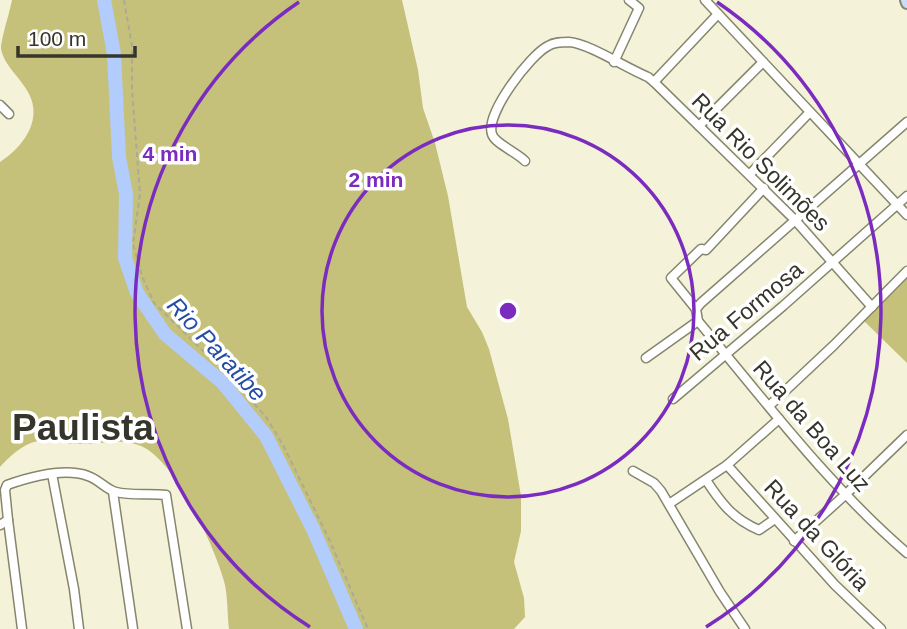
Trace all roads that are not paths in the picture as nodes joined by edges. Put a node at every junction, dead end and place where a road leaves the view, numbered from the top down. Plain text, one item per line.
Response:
1 (629, 0) edge
2 (705, 0) edge
3 (718, 14) junction
4 (612, 61) junction
5 (763, 62) junction
6 (654, 82) junction
7 (0, 105) edge
8 (810, 112) junction
9 (9, 114) dead end
10 (907, 121) edge
11 (699, 126) junction
12 (525, 161) dead end
13 (860, 164) junction
14 (750, 174) junction
15 (764, 188) junction
16 (907, 196) edge
17 (897, 205) junction
18 (907, 215) edge
19 (795, 220) junction
20 (832, 262) junction
21 (907, 271) edge
22 (872, 307) junction
23 (697, 316) junction
24 (725, 354) junction
25 (646, 358) dead end
26 (673, 399) dead end
27 (769, 406) junction
28 (779, 419) junction
29 (907, 435) edge
30 (727, 465) junction
31 (633, 471) dead end
32 (52, 474) junction
33 (706, 480) junction
34 (113, 492) junction
35 (845, 495) junction
36 (669, 504) junction
37 (775, 519) junction
38 (4, 522) edge
39 (907, 538) edge
40 (794, 541) junction
41 (900, 546) junction
42 (907, 553) edge
43 (22, 629) edge
44 (79, 629) edge
45 (132, 629) edge
46 (187, 629) edge
47 (745, 629) edge
48 (881, 629) edge

1 - 4 street
2 - 3 street
3 - 5 street
3 - 6 street
4 - 6 street, Rua Rio Solimões
4 - 12 street, Rua Rio Solimões
5 - 8 street
5 - 11 street
6 - 11 street, Rua Rio Solimões
7 - 9 street
8 - 13 street
8 - 14 street
10 - 13 street
11 - 14 street, Rua Rio Solimões
13 - 17 street
13 - 19 street
14 - 15 street, Rua Rio Solimões
15 - 19 street, Rua Rio Solimões
15 - 23 street, Rua da Boa Luz
16 - 17 street, Rua Formosa
17 - 18 street
17 - 20 street, Rua Formosa
19 - 20 street, Rua Rio Solimões
19 - 23 street
20 - 22 street, Rua Rio Solimões
20 - 24 street, Rua Formosa
21 - 22 street
22 - 27 street
23 - 24 street, Rua da Boa Luz
23 - 25 street
24 - 26 street, Rua Formosa
24 - 27 street, Rua da Boa Luz
27 - 28 street, Rua da Boa Luz
28 - 30 street
28 - 35 street, Rua da Boa Luz
29 - 35 street
30 - 33 street
30 - 37 street, Rua da Glória
31 - 36 street
32 - 34 street
32 - 38 street
32 - 44 street
33 - 36 street
33 - 37 street
34 - 45 street
34 - 46 street
35 - 40 street
35 - 41 street, Rua da Boa Luz
36 - 47 street
37 - 40 street, Rua da Glória
38 - 43 street
39 - 41 street
40 - 48 street, Rua da Glória
41 - 42 street, Rua da Boa Luz

